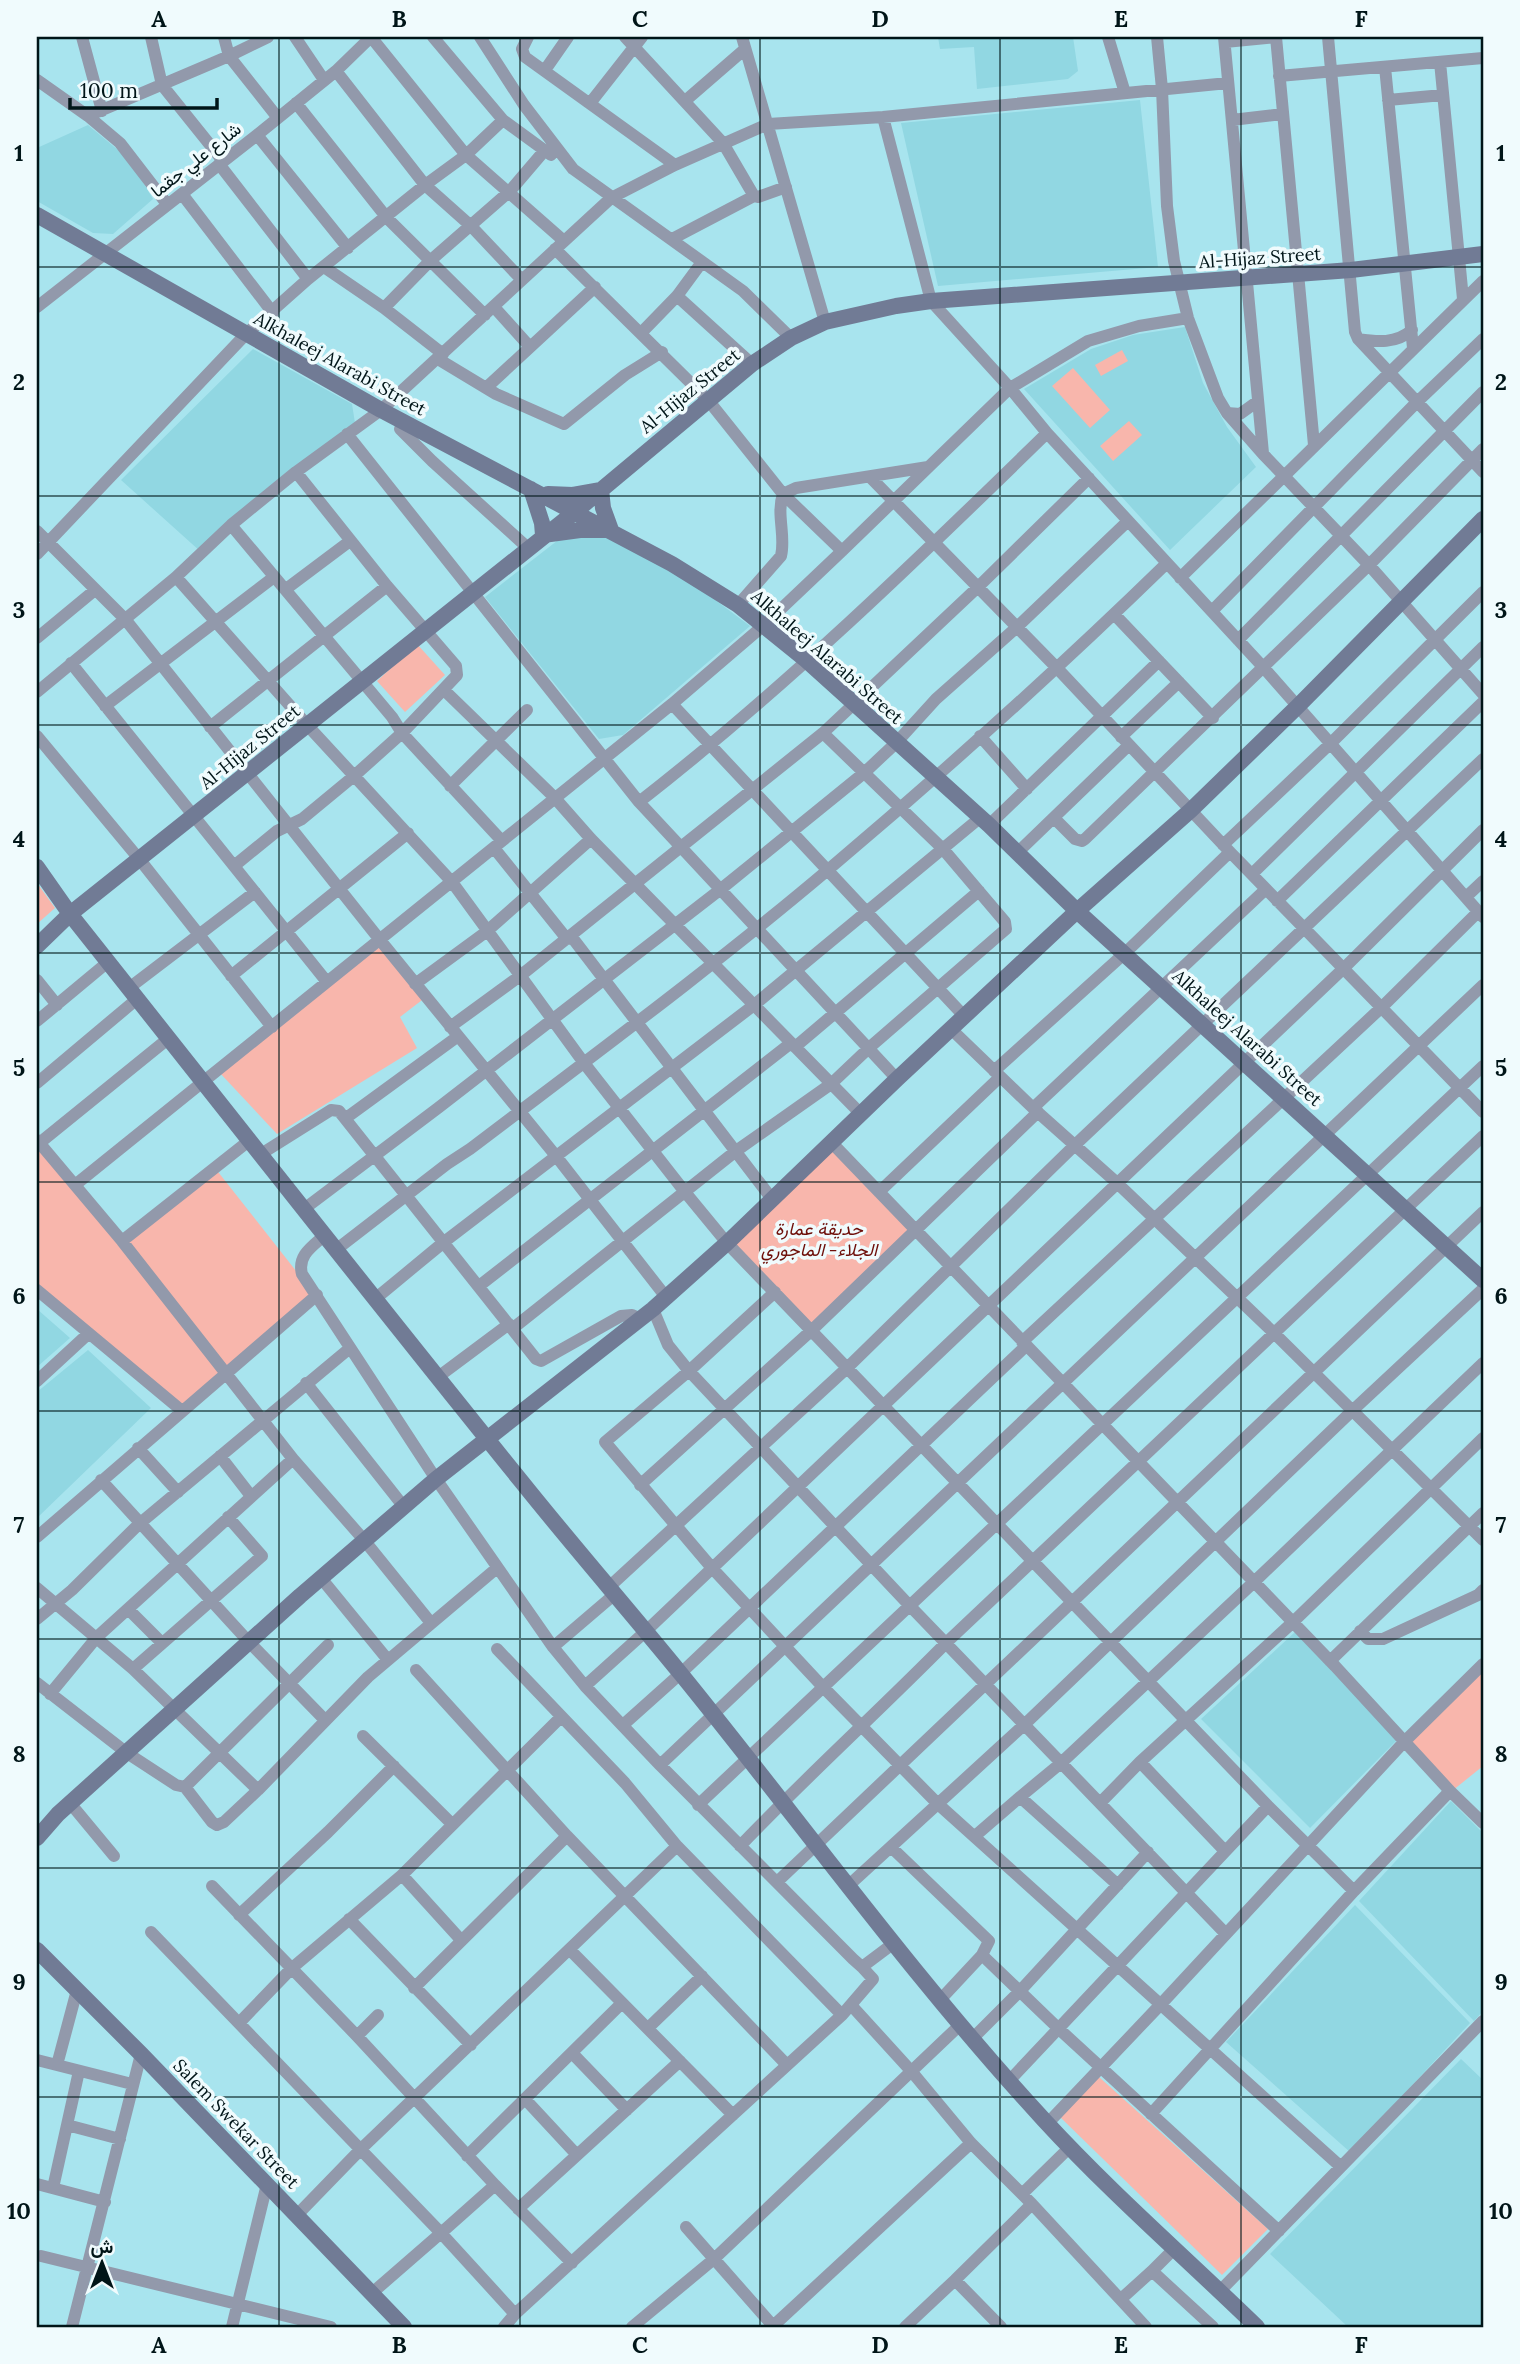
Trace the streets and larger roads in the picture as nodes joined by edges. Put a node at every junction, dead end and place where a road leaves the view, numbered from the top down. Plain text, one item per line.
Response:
1 (82, 37) edge
2 (151, 37) edge
3 (224, 37) edge
4 (268, 37) edge
5 (295, 37) edge
6 (371, 37) edge
7 (433, 37) edge
8 (480, 37) edge
9 (528, 37) edge
10 (568, 37) edge
11 (1108, 37) edge
12 (1157, 37) edge
13 (1276, 37) edge
14 (1328, 37) edge
15 (1225, 39) edge
16 (634, 40) edge
17 (743, 43) edge
18 (229, 56) junction
19 (1483, 58) edge
20 (1440, 62) junction
21 (1385, 67) junction
22 (545, 70) junction
23 (336, 71) junction
24 (1331, 72) junction
25 (1279, 76) junction
26 (37, 79) edge
27 (324, 80) junction
28 (1228, 83) junction
29 (162, 85) junction
30 (1162, 89) junction
31 (1125, 93) junction
32 (1443, 95) junction
33 (1388, 100) junction
34 (685, 101) junction
35 (590, 102) junction
36 (296, 103) junction
37 (102, 111) junction
38 (1283, 114) junction
39 (88, 117) junction
40 (883, 117) junction
41 (278, 118) junction
42 (503, 120) junction
43 (1232, 120) junction
44 (768, 124) junction
45 (257, 135) junction
46 (723, 143) junction
47 (545, 150) junction
48 (466, 155) junction
49 (221, 163) junction
50 (675, 165) junction
51 (573, 169) junction
52 (425, 185) junction
53 (786, 187) junction
54 (510, 191) junction
55 (181, 194) junction
56 (754, 196) junction
57 (611, 198) junction
58 (167, 204) junction
59 (37, 215) edge
60 (387, 218) junction
61 (471, 226) junction
62 (672, 239) junction
63 (559, 245) junction
64 (348, 247) junction
65 (103, 254) junction
66 (1483, 254) edge
67 (1459, 257) junction
68 (431, 260) junction
69 (702, 262) junction
70 (1404, 264) junction
71 (324, 267) junction
72 (1351, 270) junction
73 (1300, 274) junction
74 (1247, 278) junction
75 (309, 279) junction
76 (522, 280) junction
77 (1483, 281) edge
78 (1178, 283) junction
79 (594, 287) junction
80 (677, 296) junction
81 (1463, 299) junction
82 (931, 302) junction
83 (37, 307) edge
84 (384, 308) junction
85 (489, 311) junction
86 (272, 313) junction
87 (1188, 318) junction
88 (825, 323) junction
89 (1412, 330) junction
90 (642, 332) junction
91 (246, 334) junction
92 (791, 338) junction
93 (1483, 338) edge
94 (1358, 340) junction
95 (530, 347) junction
96 (1413, 348) junction
97 (662, 352) junction
98 (441, 356) junction
99 (752, 364) junction
100 (1388, 372) junction
101 (487, 387) junction
102 (1010, 388) junction
103 (1483, 392) edge
104 (708, 400) junction
105 (1258, 401) junction
106 (1416, 403) junction
107 (381, 410) junction
108 (1227, 413) junction
109 (400, 429) dead end
110 (1444, 431) junction
111 (1047, 433) junction
112 (347, 434) junction
113 (1314, 444) junction
114 (1483, 449) edge
115 (1263, 454) junction
116 (1471, 460) junction
117 (928, 467) junction
118 (296, 472) junction
119 (1483, 472) edge
120 (1284, 476) junction
121 (871, 478) junction
122 (1089, 478) junction
123 (601, 490) junction
124 (536, 491) junction
125 (783, 494) junction
126 (894, 502) junction
127 (1314, 508) junction
128 (576, 511) junction
129 (1483, 519) edge
130 (1128, 520) junction
131 (232, 525) junction
132 (611, 530) junction
133 (37, 531) edge
134 (543, 535) junction
135 (1341, 536) junction
136 (349, 541) junction
137 (935, 542) junction
138 (49, 543) junction
139 (528, 548) junction
140 (842, 551) junction
141 (37, 554) edge
142 (1167, 563) junction
143 (1369, 565) junction
144 (176, 577) junction
145 (274, 577) junction
146 (1180, 578) junction
147 (387, 586) junction
148 (977, 588) junction
149 (286, 589) junction
150 (95, 590) junction
151 (1483, 592) edge
152 (472, 594) junction
153 (1402, 601) junction
154 (738, 605) junction
155 (1212, 611) junction
156 (1114, 614) junction
157 (125, 619) junction
158 (216, 621) junction
159 (764, 625) junction
160 (1016, 628) junction
161 (425, 630) junction
162 (323, 635) junction
163 (37, 638) edge
164 (1435, 639) junction
165 (1238, 640) junction
166 (1483, 648) edge
167 (806, 660) junction
168 (1159, 662) junction
169 (71, 663) junction
170 (160, 664) junction
171 (1056, 667) junction
172 (1264, 668) junction
173 (1461, 670) junction
174 (268, 680) junction
175 (361, 681) junction
176 (1179, 682) junction
177 (444, 690) junction
178 (37, 692) edge
179 (1483, 694) edge
180 (1483, 702) edge
181 (672, 704) junction
182 (854, 704) junction
183 (105, 706) junction
184 (1297, 708) junction
185 (527, 710) dead end
186 (1102, 716) junction
187 (1213, 718) junction
188 (308, 726) junction
189 (210, 727) junction
190 (402, 733) junction
191 (823, 733) junction
192 (980, 736) junction
193 (37, 737) edge
194 (496, 740) junction
195 (1125, 741) junction
196 (896, 743) junction
197 (1330, 744) junction
198 (712, 746) junction
199 (603, 758) junction
200 (1483, 760) edge
201 (864, 773) junction
202 (248, 774) junction
203 (1155, 774) junction
204 (1356, 774) junction
205 (354, 776) junction
206 (935, 776) junction
207 (450, 786) junction
208 (1027, 789) junction
209 (752, 791) junction
210 (554, 797) junction
211 (1381, 800) junction
212 (639, 802) junction
213 (901, 807) junction
214 (1191, 810) junction
215 (194, 817) junction
216 (1054, 818) junction
217 (985, 821) junction
218 (290, 825) junction
219 (1483, 830) edge
220 (1407, 831) junction
221 (791, 832) junction
222 (408, 833) junction
223 (591, 839) junction
224 (498, 844) junction
225 (680, 847) junction
226 (1226, 848) junction
227 (943, 849) junction
228 (1017, 853) junction
229 (140, 860) junction
230 (234, 866) junction
231 (37, 867) edge
232 (1442, 869) junction
233 (828, 870) junction
234 (1252, 874) junction
235 (1483, 881) edge
236 (453, 882) junction
237 (634, 883) junction
238 (339, 889) junction
239 (721, 889) junction
240 (1266, 889) junction
241 (979, 891) junction
242 (255, 892) junction
243 (530, 893) junction
244 (1466, 897) junction
245 (1277, 901) junction
246 (1077, 911) junction
247 (865, 912) junction
248 (70, 914) junction
249 (1481, 914) edge
250 (674, 924) junction
251 (757, 928) junction
252 (1305, 930) junction
253 (287, 932) junction
254 (486, 932) junction
255 (199, 935) junction
256 (569, 938) junction
257 (380, 940) junction
258 (37, 946) edge
259 (904, 953) junction
260 (1125, 953) junction
261 (108, 962) junction
262 (713, 963) junction
263 (1344, 968) junction
264 (797, 970) junction
265 (231, 976) junction
266 (520, 976) junction
267 (37, 980) edge
268 (604, 980) junction
269 (327, 982) junction
270 (415, 984) junction
271 (1483, 985) edge
272 (1162, 987) junction
273 (939, 989) junction
274 (133, 993) junction
275 (57, 1005) junction
276 (754, 1005) junction
277 (1382, 1007) junction
278 (836, 1011) junction
279 (965, 1017) junction
280 (553, 1019) junction
281 (37, 1021) edge
282 (638, 1023) junction
283 (1202, 1023) junction
284 (272, 1027) junction
285 (951, 1029) junction
286 (454, 1032) junction
287 (169, 1038) junction
288 (793, 1045) junction
289 (1419, 1045) junction
290 (870, 1047) junction
291 (1244, 1061) junction
292 (584, 1063) junction
293 (1483, 1066) edge
294 (671, 1068) junction
295 (485, 1071) junction
296 (997, 1074) junction
297 (897, 1079) junction
298 (203, 1082) junction
299 (37, 1083) edge
300 (831, 1084) junction
301 (1460, 1087) junction
302 (1284, 1098) junction
303 (619, 1109) junction
304 (1036, 1110) junction
305 (704, 1111) junction
306 (519, 1112) junction
307 (1483, 1112) edge
308 (861, 1114) junction
309 (346, 1118) junction
310 (1325, 1135) junction
311 (1483, 1136) edge
312 (250, 1140) junction
313 (38, 1143) edge
314 (832, 1143) junction
315 (1075, 1145) junction
316 (653, 1152) junction
317 (736, 1152) junction
318 (261, 1154) junction
319 (556, 1156) junction
320 (374, 1157) junction
321 (1368, 1174) junction
322 (1116, 1182) junction
323 (75, 1185) junction
324 (685, 1192) junction
325 (878, 1192) junction
326 (407, 1196) junction
327 (772, 1199) junction
328 (589, 1201) junction
329 (304, 1209) junction
330 (1406, 1209) junction
331 (1483, 1212) edge
332 (1155, 1219) junction
333 (916, 1231) junction
334 (325, 1235) junction
335 (122, 1241) junction
336 (444, 1242) junction
337 (622, 1242) junction
338 (727, 1243) junction
339 (1447, 1247) junction
340 (337, 1249) junction
341 (1195, 1258) junction
342 (951, 1268) junction
343 (1483, 1280) edge
344 (479, 1286) junction
345 (1483, 1289) edge
346 (37, 1290) edge
347 (775, 1292) junction
348 (317, 1296) junction
349 (666, 1297) junction
350 (1237, 1297) junction
351 (375, 1299) junction
352 (989, 1306) junction
353 (647, 1314) junction
354 (511, 1327) junction
355 (811, 1330) junction
356 (88, 1334) junction
357 (1275, 1334) junction
358 (1024, 1344) junction
359 (350, 1348) junction
360 (1483, 1363) edge
361 (847, 1368) junction
362 (689, 1371) junction
363 (1314, 1371) junction
364 (228, 1373) junction
365 (438, 1377) junction
366 (37, 1381) edge
367 (306, 1383) junction
368 (1063, 1384) junction
369 (884, 1406) junction
370 (725, 1409) junction
371 (181, 1410) junction
372 (1352, 1411) junction
373 (262, 1420) junction
374 (1102, 1423) junction
375 (1483, 1438) edge
376 (487, 1439) junction
377 (922, 1446) junction
378 (760, 1447) junction
379 (138, 1448) junction
380 (1392, 1450) junction
381 (220, 1456) junction
382 (293, 1459) junction
383 (1139, 1462) junction
384 (436, 1479) junction
385 (101, 1480) junction
386 (958, 1482) junction
387 (640, 1485) junction
388 (797, 1487) junction
389 (1431, 1488) junction
390 (178, 1492) junction
391 (251, 1496) junction
392 (1176, 1502) junction
393 (404, 1507) junction
394 (1483, 1513) edge
395 (228, 1517) junction
396 (997, 1523) junction
397 (139, 1524) junction
398 (836, 1526) junction
399 (1469, 1526) junction
400 (676, 1527) junction
401 (37, 1537) edge
402 (364, 1540) junction
403 (1483, 1540) edge
404 (1215, 1543) junction
405 (1032, 1562) junction
406 (177, 1563) junction
407 (872, 1564) junction
408 (497, 1567) junction
409 (712, 1567) junction
410 (321, 1578) junction
411 (1254, 1582) junction
412 (37, 1588) edge
413 (612, 1590) junction
414 (1481, 1595) edge
415 (212, 1601) junction
416 (1074, 1602) junction
417 (56, 1604) junction
418 (909, 1605) junction
419 (749, 1606) junction
420 (128, 1609) junction
421 (37, 1619) edge
422 (431, 1623) junction
423 (1292, 1623) junction
424 (1360, 1631) junction
425 (645, 1632) junction
426 (97, 1637) junction
427 (1111, 1641) junction
428 (947, 1642) junction
429 (162, 1643) junction
430 (250, 1643) junction
431 (328, 1645) dead end
432 (553, 1647) junction
433 (787, 1647) junction
434 (497, 1649) dead end
435 (388, 1660) junction
436 (1330, 1661) junction
437 (1483, 1664) edge
438 (133, 1669) junction
439 (416, 1670) dead end
440 (680, 1674) junction
441 (1147, 1681) junction
442 (37, 1683) edge
443 (986, 1684) junction
444 (289, 1685) junction
445 (585, 1685) junction
446 (822, 1686) junction
447 (50, 1694) junction
448 (175, 1708) junction
449 (713, 1715) junction
450 (561, 1717) junction
451 (325, 1720) junction
452 (1186, 1720) junction
453 (1025, 1724) junction
454 (623, 1725) junction
455 (862, 1727) junction
456 (363, 1736) dead end
457 (1404, 1742) junction
458 (127, 1753) junction
459 (220, 1753) junction
460 (748, 1757) junction
461 (1140, 1762) junction
462 (1060, 1763) junction
463 (660, 1765) junction
464 (394, 1766) junction
465 (900, 1766) junction
466 (506, 1770) junction
467 (185, 1787) junction
468 (258, 1790) junction
469 (1450, 1791) junction
470 (1020, 1797) junction
471 (783, 1801) junction
472 (70, 1803) junction
473 (1100, 1803) junction
474 (938, 1804) junction
475 (698, 1805) junction
476 (1268, 1806) junction
477 (1483, 1823) edge
478 (452, 1824) junction
479 (567, 1836) junction
480 (975, 1836) junction
481 (37, 1838) edge
482 (816, 1845) junction
483 (677, 1846) junction
484 (740, 1846) junction
485 (1308, 1846) junction
486 (892, 1848) junction
487 (1225, 1851) junction
488 (1148, 1852) junction
489 (114, 1856) dead end
490 (402, 1875) junction
491 (777, 1882) junction
492 (1118, 1885) junction
493 (212, 1886) dead end
494 (848, 1886) junction
495 (1354, 1891) junction
496 (1186, 1892) junction
497 (626, 1896) junction
498 (239, 1915) junction
499 (349, 1919) junction
500 (1077, 1929) junction
501 (151, 1932) dead end
502 (1226, 1934) junction
503 (461, 1940) junction
504 (894, 1943) junction
505 (570, 1950) junction
506 (37, 1951) edge
507 (982, 1955) junction
508 (1119, 1965) junction
509 (862, 1967) junction
510 (292, 1968) junction
511 (702, 1976) junction
512 (414, 1988) junction
513 (77, 1990) junction
514 (1020, 1991) junction
515 (940, 2000) junction
516 (622, 2003) junction
517 (1162, 2003) junction
518 (846, 2010) junction
519 (377, 2015) dead end
520 (1483, 2021) edge
521 (240, 2022) junction
522 (960, 2025) junction
523 (648, 2028) junction
524 (1059, 2029) junction
525 (357, 2036) junction
526 (972, 2039) junction
527 (471, 2045) junction
528 (1209, 2048) junction
529 (572, 2053) junction
530 (141, 2054) junction
531 (37, 2060) edge
532 (680, 2061) junction
533 (57, 2065) junction
534 (787, 2065) junction
535 (1100, 2067) junction
536 (79, 2071) junction
537 (912, 2072) junction
538 (1009, 2081) junction
539 (132, 2084) junction
540 (414, 2099) junction
541 (525, 2099) junction
542 (627, 2110) junction
543 (1151, 2114) junction
544 (733, 2115) junction
545 (1047, 2124) junction
546 (67, 2125) junction
547 (120, 2139) junction
548 (971, 2144) junction
549 (1070, 2147) junction
550 (362, 2148) junction
551 (577, 2155) junction
552 (467, 2156) junction
553 (1340, 2166) junction
554 (37, 2184) edge
555 (267, 2184) junction
556 (495, 2185) junction
557 (53, 2188) junction
558 (1022, 2194) junction
559 (105, 2202) junction
560 (1032, 2204) junction
561 (518, 2208) junction
562 (297, 2215) junction
563 (686, 2227) dead end
564 (1279, 2231) junction
565 (440, 2233) junction
566 (1173, 2250) junction
567 (41, 2256) dead end
568 (714, 2259) junction
569 (572, 2263) junction
570 (89, 2268) junction
571 (1152, 2271) junction
572 (955, 2280) junction
573 (1220, 2291) junction
574 (372, 2293) junction
575 (1121, 2300) junction
576 (238, 2305) junction
577 (515, 2314) junction
578 (72, 2327) edge
579 (232, 2327) edge
580 (331, 2327) edge
581 (404, 2327) edge
582 (504, 2327) edge
583 (632, 2327) edge
584 (773, 2327) edge
585 (905, 2327) edge
586 (1001, 2327) edge
587 (1146, 2327) edge
588 (1213, 2327) edge
589 (1257, 2327) edge

1 - 37 street
2 - 29 street
3 - 18 street
4 - 18 street
5 - 27 street
6 - 23 street, شارع علي جقما
6 - 48 street
7 - 42 street
8 - 51 street
9 - 22 street
10 - 22 street
11 - 31 street
12 - 30 street
13 - 15 street
13 - 25 street
14 - 24 street
15 - 28 street
16 - 34 street
16 - 35 street
17 - 34 street
17 - 44 street
18 - 29 street
18 - 41 street
19 - 20 street
20 - 21 street
20 - 32 street
21 - 24 street
21 - 33 street
22 - 35 street
23 - 27 street, شارع علي جقما
23 - 52 street
24 - 25 street
24 - 72 street
25 - 38 street
26 - 39 street
27 - 36 street, شارع علي جقما
28 - 30 street
28 - 43 street
29 - 37 street
29 - 49 street
30 - 31 street
30 - 78 street
31 - 40 street
32 - 33 street
32 - 67 street
33 - 70 street
34 - 46 street
35 - 50 street
36 - 41 street, شارع علي جقما
36 - 60 street
37 - 39 street
38 - 43 street
38 - 73 street
39 - 58 street
40 - 44 street
40 - 82 street
41 - 45 street, شارع علي جقما
42 - 47 street
42 - 48 street
43 - 74 street
44 - 46 street
44 - 53 street
45 - 49 street, شارع علي جقما
45 - 64 street
46 - 50 street
46 - 56 street
47 - 51 street
47 - 54 street
48 - 52 street
48 - 54 street
49 - 55 street, شارع علي جقما
49 - 75 street
50 - 57 street
51 - 57 street
52 - 60 street
52 - 61 street
53 - 56 street
53 - 88 street
54 - 61 street
54 - 63 street
55 - 58 street, شارع علي جقما
55 - 86 street
56 - 62 street
57 - 62 street
57 - 63 street
58 - 65 street, شارع علي جقما
59 - 65 street, Alkhaleej Alarabi Street
60 - 64 street
60 - 68 street
61 - 68 street
61 - 76 street
62 - 69 street
63 - 76 street
63 - 79 street
64 - 71 street
65 - 83 street, شارع علي جقما
65 - 91 street, Alkhaleej Alarabi Street
66 - 67 street, Al-Hijaz Street
67 - 70 street, Al-Hijaz Street
67 - 81 street
68 - 84 street
68 - 85 street
69 - 80 street
69 - 92 street
70 - 72 street, Al-Hijaz Street
70 - 89 street
71 - 75 street
71 - 84 street
72 - 73 street, Al-Hijaz Street
72 - 94 street
73 - 74 street, Al-Hijaz Street
73 - 113 street
74 - 78 street, Al-Hijaz Street
74 - 105 street
75 - 86 street
76 - 85 street
77 - 81 street
78 - 82 street, Al-Hijaz Street
78 - 87 street
79 - 90 street
79 - 95 street
80 - 90 street
80 - 99 street
81 - 96 street
82 - 88 street, Al-Hijaz Street
82 - 102 street
84 - 98 street
85 - 95 street
85 - 98 street
86 - 91 street
87 - 102 street
87 - 108 street
88 - 92 street, Al-Hijaz Street
89 - 94 street
89 - 96 street
90 - 97 street
91 - 107 street, Alkhaleej Alarabi Street
91 - 138 street
92 - 99 street, Al-Hijaz Street
93 - 106 street
94 - 100 street
95 - 101 street
96 - 100 street
97 - 101 street
97 - 104 street
98 - 101 street
98 - 107 street
99 - 104 street, Al-Hijaz Street
100 - 106 street
100 - 113 street
102 - 111 street
102 - 117 street
103 - 110 street
104 - 123 street, Al-Hijaz Street
104 - 125 street
105 - 108 street
105 - 115 street
106 - 110 street
106 - 127 street
107 - 112 street
107 - 124 street, Alkhaleej Alarabi Street
108 - 115 street
109 - 139 street
110 - 116 street
110 - 135 street
111 - 122 street
111 - 137 street
112 - 118 street
112 - 152 street
113 - 120 street
114 - 116 street
115 - 120 street
116 - 119 street
116 - 143 street
117 - 121 street
117 - 126 street
118 - 131 street
118 - 136 street
120 - 127 street
120 - 146 street
121 - 125 street
121 - 126 street
122 - 130 street
122 - 148 street
123 - 124 street
123 - 128 street, Al-Hijaz Street
123 - 132 street
124 - 128 street, Alkhaleej Alarabi Street
124 - 134 street
125 - 140 street
125 - 154 street
126 - 137 street
126 - 140 street
127 - 135 street
127 - 155 street
128 - 132 street, Alkhaleej Alarabi Street
128 - 134 street, Al-Hijaz Street
129 - 153 street
130 - 142 street
130 - 160 street
131 - 144 street
131 - 145 street
132 - 134 street
132 - 154 street, Alkhaleej Alarabi Street
133 - 138 street
134 - 139 street, Al-Hijaz Street
135 - 143 street
135 - 165 street
136 - 147 street
136 - 149 street
137 - 148 street
137 - 167 street
138 - 141 street
138 - 150 street
139 - 152 street, Al-Hijaz Street
140 - 159 street
142 - 146 street
142 - 156 street
143 - 153 street
143 - 172 street
144 - 157 street
144 - 158 street
145 - 149 street
145 - 158 street
146 - 155 street
147 - 161 street
147 - 162 street
148 - 160 street
148 - 182 street
149 - 162 street
150 - 157 street
150 - 163 street
151 - 164 street
152 - 161 street, Al-Hijaz Street
152 - 199 street
153 - 164 street
153 - 184 street
154 - 159 street, Alkhaleej Alarabi Street
155 - 165 street
156 - 168 street
156 - 171 street
157 - 169 street
157 - 170 street
158 - 170 street
158 - 174 street
159 - 167 street, Alkhaleej Alarabi Street
159 - 181 street
160 - 171 street
160 - 196 street
161 - 175 street, Al-Hijaz Street
161 - 177 street
162 - 174 street
162 - 175 street
164 - 173 street
164 - 197 street
165 - 172 street
166 - 173 street
167 - 182 street, Alkhaleej Alarabi Street
167 - 198 street
168 - 176 street
168 - 186 street
169 - 178 street
169 - 183 street
170 - 183 street
170 - 189 street
171 - 186 street
171 - 192 street
172 - 184 street
172 - 187 street
173 - 179 street
173 - 204 street
174 - 188 street
174 - 189 street
175 - 188 street, Al-Hijaz Street
175 - 190 street
176 - 187 street
176 - 195 street
177 - 190 street
177 - 194 street
180 - 211 street
181 - 198 street
181 - 199 street
182 - 191 street
182 - 196 street, Alkhaleej Alarabi Street
183 - 215 street
184 - 197 street
184 - 214 street
185 - 194 street
186 - 195 street
186 - 208 street
187 - 203 street
188 - 202 street, Al-Hijaz Street
188 - 205 street
189 - 202 street
190 - 205 street
190 - 207 street
191 - 201 street
191 - 209 street
192 - 206 street
192 - 208 street
193 - 229 street
194 - 207 street
194 - 210 street
195 - 203 street
195 - 216 street
196 - 201 street
196 - 206 street, Alkhaleej Alarabi Street
197 - 204 street
197 - 226 street
198 - 209 street
198 - 212 street
199 - 210 street
199 - 212 street
200 - 220 street
201 - 213 street
201 - 221 street
202 - 215 street, Al-Hijaz Street
202 - 218 street
203 - 214 street
203 - 216 street
204 - 211 street
204 - 234 street
205 - 218 street
205 - 222 street
206 - 213 street
206 - 217 street, Alkhaleej Alarabi Street
207 - 224 street
208 - 217 street
209 - 221 street
209 - 225 street
210 - 223 street
210 - 224 street
211 - 220 street
211 - 245 street
212 - 225 street
213 - 227 street
213 - 233 street
214 - 226 street
214 - 246 street
215 - 229 street, Al-Hijaz Street
215 - 230 street
216 - 228 street
217 - 227 street
217 - 228 street, Alkhaleej Alarabi Street
218 - 230 street
218 - 238 street
219 - 232 street
220 - 232 street
220 - 252 street
221 - 233 street
221 - 239 street
222 - 236 street
222 - 238 street
223 - 237 street
223 - 243 street
224 - 236 street
224 - 243 street
225 - 237 street
225 - 239 street
226 - 234 street
226 - 260 street
227 - 241 street
227 - 247 street
228 - 246 street, Alkhaleej Alarabi Street
229 - 248 street, Al-Hijaz Street
229 - 255 street
230 - 242 street
231 - 248 street
232 - 244 street
232 - 263 street
233 - 247 street
233 - 251 street
234 - 240 street
235 - 244 street
236 - 254 street
236 - 257 street
237 - 250 street
237 - 256 street
238 - 253 street
238 - 257 street
239 - 250 street
239 - 251 street
240 - 245 street
240 - 272 street
241 - 259 street
241 - 273 street
242 - 253 street
242 - 255 street
243 - 254 street
243 - 256 street
244 - 249 street
245 - 252 street
246 - 260 street, Alkhaleej Alarabi Street
246 - 279 street
247 - 259 street
247 - 264 street
248 - 258 street, Al-Hijaz Street
248 - 261 street
249 - 277 street
250 - 262 street
250 - 268 street
251 - 262 street
251 - 264 street
252 - 263 street
252 - 283 street
253 - 265 street
253 - 269 street
254 - 266 street
254 - 270 street
255 - 265 street
255 - 274 street
256 - 266 street
256 - 268 street
257 - 269 street
257 - 270 street
259 - 273 street
259 - 278 street
260 - 272 street, Alkhaleej Alarabi Street
260 - 296 street
261 - 274 street
261 - 275 street
262 - 276 street
262 - 282 street
263 - 277 street
263 - 291 street
264 - 276 street
264 - 278 street
265 - 284 street
266 - 280 street
266 - 286 street
267 - 275 street
268 - 280 street
268 - 282 street
269 - 284 street
270 - 286 street
271 - 289 street
272 - 283 street, Alkhaleej Alarabi Street
272 - 304 street
273 - 279 street
273 - 290 street
274 - 287 street
274 - 299 street
275 - 281 street
276 - 288 street
276 - 294 street
277 - 289 street
277 - 302 street
278 - 288 street
278 - 290 street
279 - 285 street
280 - 292 street
280 - 295 street
282 - 292 street
282 - 294 street
283 - 291 street, Alkhaleej Alarabi Street
283 - 315 street
284 - 298 street
285 - 296 street
285 - 297 street
286 - 295 street
286 - 309 street
287 - 298 street
287 - 313 street
288 - 300 street
288 - 305 street
289 - 301 street
289 - 310 street
290 - 297 street
290 - 300 street
291 - 302 street, Alkhaleej Alarabi Street
291 - 322 street
292 - 303 street
292 - 306 street
293 - 301 street
294 - 303 street
294 - 305 street
295 - 306 street
295 - 320 street
296 - 304 street
296 - 325 street
297 - 308 street
298 - 312 street
298 - 323 street
300 - 308 street
300 - 317 street
301 - 307 street
301 - 321 street
302 - 310 street, Alkhaleej Alarabi Street
302 - 332 street
303 - 316 street
303 - 319 street
304 - 315 street
304 - 333 street
305 - 316 street
305 - 317 street
306 - 319 street
306 - 326 street
308 - 314 street
309 - 318 street
309 - 320 street
310 - 321 street, Alkhaleej Alarabi Street
310 - 341 street
311 - 330 street
312 - 318 street
312 - 335 street
313 - 323 street
314 - 325 street
314 - 327 street
315 - 322 street
315 - 342 street
316 - 324 street
316 - 328 street
317 - 324 street
317 - 327 street
318 - 329 street
319 - 328 street
319 - 336 street
320 - 326 street
320 - 329 street
321 - 330 street, Alkhaleej Alarabi Street
321 - 350 street
322 - 332 street
322 - 352 street
323 - 335 street
324 - 337 street
324 - 338 street
325 - 333 street
326 - 336 street
326 - 340 street
327 - 338 street
328 - 337 street
328 - 344 street
329 - 334 street
330 - 339 street, Alkhaleej Alarabi Street
330 - 357 street
331 - 339 street
332 - 341 street
332 - 358 street
333 - 342 street
333 - 355 street
334 - 340 street
334 - 348 street
335 - 364 street
336 - 344 street
336 - 351 street
337 - 349 street
337 - 354 street
338 - 347 street
338 - 349 street
339 - 343 street, Alkhaleej Alarabi Street
339 - 363 street
340 - 351 street
341 - 350 street
341 - 368 street
342 - 352 street
342 - 361 street
344 - 354 street
345 - 372 street
346 - 356 street
347 - 355 street
347 - 362 street
348 - 359 street
348 - 364 street
349 - 353 street
350 - 357 street
350 - 374 street
351 - 365 street
352 - 358 street
352 - 369 street
353 - 354 street
353 - 362 street
353 - 376 street
354 - 365 street
355 - 361 street
355 - 370 street
356 - 366 street
356 - 371 street
357 - 363 street
357 - 383 street
358 - 368 street
358 - 377 street
359 - 367 street
359 - 384 street
360 - 380 street
361 - 369 street
361 - 378 street
362 - 370 street
362 - 387 street
363 - 372 street
363 - 392 street
364 - 371 street
364 - 373 street
365 - 376 street
367 - 373 street
367 - 393 street
368 - 374 street
368 - 386 street
369 - 377 street
369 - 388 street
370 - 378 street
370 - 387 street
371 - 379 street
372 - 380 street
372 - 404 street
373 - 381 street
373 - 382 street
374 - 383 street
374 - 396 street
375 - 389 street
376 - 384 street
376 - 413 street
377 - 386 street
377 - 398 street
378 - 388 street
378 - 400 street
379 - 385 street
379 - 390 street
380 - 389 street
380 - 411 street
381 - 390 street
381 - 391 street
382 - 391 street
382 - 402 street
383 - 392 street
383 - 405 street
384 - 393 street
384 - 408 street
385 - 397 street
385 - 401 street
386 - 396 street
386 - 407 street
387 - 400 street
388 - 398 street
388 - 409 street
389 - 399 street
389 - 423 street
390 - 397 street
391 - 395 street
392 - 404 street
392 - 416 street
393 - 402 street
394 - 399 street
395 - 406 street
395 - 415 street
396 - 405 street
396 - 418 street
397 - 406 street
397 - 417 street
398 - 407 street
398 - 419 street
399 - 403 street
399 - 424 street
400 - 409 street
400 - 413 street
402 - 410 street
402 - 422 street
404 - 411 street
404 - 427 street
405 - 416 street
405 - 428 street
406 - 415 street
406 - 420 street
407 - 418 street
407 - 433 street
408 - 422 street
408 - 432 street
409 - 419 street
409 - 425 street
410 - 430 street
410 - 435 street
411 - 423 street
411 - 441 street
412 - 417 street
413 - 425 street
413 - 432 street
414 - 424 street
415 - 429 street
415 - 430 street
416 - 427 street
416 - 443 street
417 - 421 street
417 - 426 street
418 - 428 street
418 - 446 street
419 - 433 street
419 - 440 street
420 - 426 street
420 - 429 street
422 - 435 street
423 - 436 street
423 - 452 street
424 - 436 street
425 - 440 street
425 - 445 street
426 - 438 street
426 - 447 street
427 - 441 street
427 - 453 street
428 - 443 street
428 - 455 street
429 - 438 street
430 - 444 street
430 - 448 street
431 - 444 street
432 - 445 street
433 - 446 street
433 - 449 street
434 - 450 street
435 - 451 street
436 - 457 street
437 - 457 street
438 - 448 street
439 - 466 street
440 - 449 street
440 - 454 street
441 - 452 street
441 - 462 street
442 - 447 street
443 - 453 street
443 - 465 street
444 - 451 street
444 - 459 street
445 - 454 street
446 - 455 street
446 - 460 street
447 - 458 street
448 - 458 street
448 - 459 street
449 - 460 street
449 - 463 street
450 - 466 street
450 - 483 street
451 - 468 street
452 - 461 street
452 - 476 street
453 - 462 street
453 - 474 street
454 - 463 street
455 - 465 street
455 - 471 street
456 - 464 street
457 - 469 street
457 - 485 street
458 - 467 street
458 - 472 street
459 - 467 street
459 - 468 street
460 - 471 street
460 - 475 street
461 - 473 street
461 - 487 street
462 - 470 street
462 - 473 street
463 - 475 street
464 - 478 street
464 - 498 street
465 - 474 street
465 - 482 street
466 - 478 street
466 - 479 street
467 - 468 street
469 - 477 street
469 - 495 street
470 - 480 street
470 - 492 street
471 - 482 street
471 - 484 street
472 - 481 street
472 - 489 street
473 - 488 street
474 - 480 street
474 - 486 street
475 - 484 street
476 - 485 street
476 - 487 street
478 - 490 street
479 - 497 street
479 - 503 street
480 - 500 street
482 - 491 street
482 - 494 street
483 - 497 street
483 - 518 street
484 - 491 street
485 - 495 street
485 - 502 street
486 - 494 street
486 - 507 street
487 - 496 street
488 - 492 street
488 - 496 street
490 - 499 street
490 - 503 street
491 - 509 street
492 - 500 street
493 - 498 street
494 - 504 street
495 - 528 street
496 - 502 street
496 - 508 street
497 - 505 street
497 - 511 street
498 - 510 street
499 - 510 street
499 - 512 street
500 - 508 street
500 - 514 street
501 - 521 street
502 - 517 street
503 - 512 street
504 - 509 street
504 - 515 street
505 - 516 street
505 - 527 street
506 - 513 street, Salem Swekar Street
507 - 514 street
507 - 515 street
508 - 517 street
508 - 524 street
509 - 518 street
510 - 521 street
510 - 525 street
511 - 523 street
511 - 534 street
512 - 527 street
513 - 530 street, Salem Swekar Street
513 - 533 street
514 - 524 street
514 - 526 street
515 - 522 street
516 - 523 street
516 - 529 street
517 - 528 street
517 - 535 street
518 - 534 street
518 - 537 street
519 - 525 street
520 - 553 street
521 - 550 street
522 - 526 street
522 - 537 street
523 - 532 street
524 - 535 street
524 - 538 street
525 - 540 street
526 - 538 street
527 - 540 street
528 - 543 street
528 - 553 street
529 - 541 street
529 - 542 street
530 - 539 street
530 - 555 street, Salem Swekar Street
531 - 533 street
532 - 542 street
532 - 544 street
533 - 536 street
534 - 544 street
535 - 543 street
535 - 545 street
536 - 539 street
536 - 546 street
537 - 548 street
537 - 568 street
538 - 545 street
539 - 547 street
540 - 550 street
540 - 552 street
541 - 551 street
541 - 552 street
542 - 551 street
543 - 564 street
544 - 569 street
545 - 549 street
546 - 547 street
546 - 557 street
547 - 559 street
548 - 558 street
548 - 584 street
549 - 558 street
549 - 566 street
550 - 562 street
550 - 565 street
551 - 561 street
552 - 556 street
553 - 564 street
554 - 557 street
555 - 562 street, Salem Swekar Street
555 - 576 street
556 - 561 street
556 - 565 street
557 - 559 street
558 - 560 street
559 - 570 street
560 - 572 street
560 - 575 street
561 - 569 street
562 - 574 street, Salem Swekar Street
563 - 568 street
564 - 573 street
565 - 574 street
565 - 577 street
566 - 571 street
566 - 573 street
567 - 570 street
568 - 583 street
568 - 584 street
569 - 577 street
570 - 576 street
570 - 578 street
571 - 575 street
571 - 588 street
572 - 585 street
572 - 586 street
573 - 589 street
574 - 581 street, Salem Swekar Street
575 - 587 street
576 - 579 street
576 - 580 street
577 - 582 street

